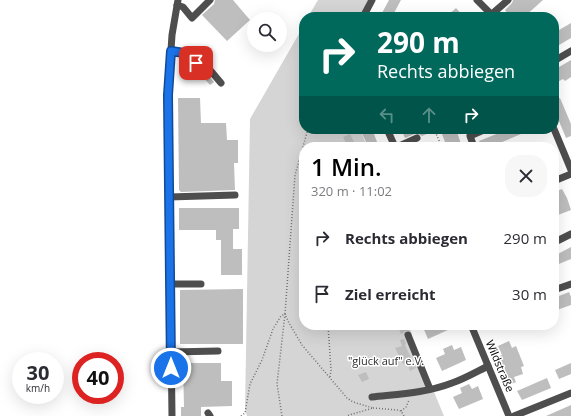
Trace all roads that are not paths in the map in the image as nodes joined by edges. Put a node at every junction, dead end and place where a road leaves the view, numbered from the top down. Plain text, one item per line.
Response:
1 (210, 0) edge
2 (372, 0) edge
3 (477, 0) edge
4 (508, 0) edge
5 (177, 2) edge
6 (366, 12) edge
7 (489, 12) edge
8 (497, 12) edge
9 (171, 51) junction
10 (571, 51) edge
11 (559, 58) edge
12 (221, 82) dead end
13 (557, 134) edge
14 (417, 138) dead end
15 (408, 142) edge
16 (568, 154) edge
17 (571, 170) edge
18 (571, 174) edge
19 (559, 179) edge
20 (235, 195) dead end
21 (169, 197) junction
22 (571, 234) edge
23 (559, 240) dead end
24 (171, 284) junction
25 (201, 284) dead end
26 (571, 284) edge
27 (559, 288) edge
28 (473, 330) edge
29 (408, 335) dead end
30 (218, 351) dead end
31 (171, 352) junction
32 (488, 366) junction
33 (430, 389) junction
34 (571, 393) edge
35 (372, 397) dead end
36 (172, 416) edge
37 (509, 416) edge
38 (514, 416) edge

1 - 5 street
2 - 6 street
3 - 7 street
4 - 8 street
5 - 9 street
9 - 12 street
9 - 21 street
10 - 11 street
13 - 16 street
14 - 15 street
16 - 17 street
18 - 19 street
20 - 21 street
21 - 24 street
22 - 23 street
24 - 25 street
24 - 31 street
26 - 27 street
28 - 32 street, Wildstraße
29 - 33 street
30 - 31 street
31 - 36 street
32 - 33 street
32 - 37 street, Wildstraße
33 - 35 street
34 - 38 street

